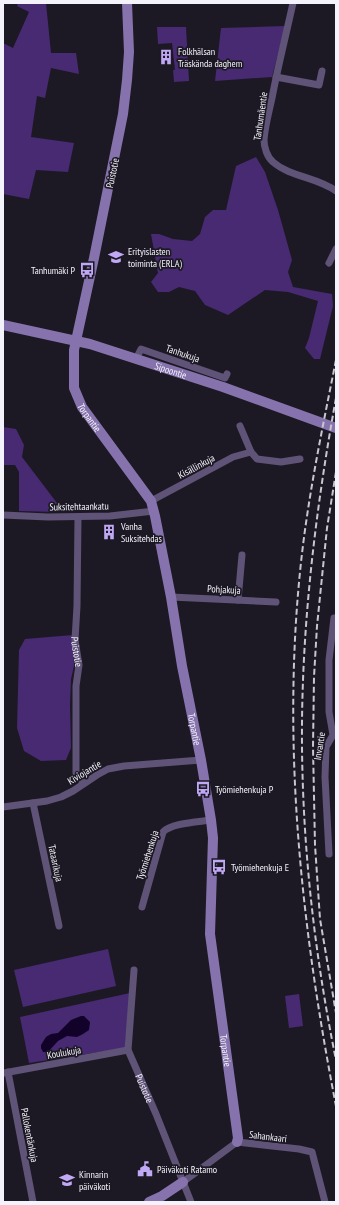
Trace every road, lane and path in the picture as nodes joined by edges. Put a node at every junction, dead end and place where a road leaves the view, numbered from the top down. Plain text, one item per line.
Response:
1 (127, 3) edge
2 (293, 3) edge
3 (322, 71) dead end
4 (276, 77) junction
5 (336, 191) edge
6 (336, 249) edge
7 (328, 263) dead end
8 (3, 325) edge
9 (76, 341) junction
10 (136, 359) junction
11 (227, 374) dead end
12 (240, 426) dead end
13 (336, 428) edge
14 (251, 452) junction
15 (300, 459) dead end
16 (153, 506) junction
17 (3, 516) edge
18 (78, 517) junction
19 (242, 554) dead end
20 (171, 597) junction
21 (238, 600) junction
22 (276, 602) dead end
23 (335, 618) edge
24 (334, 735) edge
25 (202, 760) junction
26 (84, 783) junction
27 (33, 803) junction
28 (3, 807) edge
29 (211, 820) junction
30 (329, 854) dead end
31 (142, 907) dead end
32 (59, 926) dead end
33 (134, 970) dead end
34 (128, 1050) junction
35 (5, 1073) edge
36 (237, 1142) junction
37 (183, 1182) junction
38 (33, 1202) edge
39 (149, 1202) edge
40 (191, 1202) edge
41 (326, 1202) edge

1 - 9 street, Puistotie
2 - 4 street, Tanhumäentie
3 - 4 street
4 - 5 street, Tanhumäentie
6 - 7 street
8 - 9 street, Sipoontie
9 - 10 street, Sipoontie
9 - 16 street, Torpantie
10 - 11 street, Tanhukuja
10 - 13 street, Sipoontie
12 - 14 street
14 - 15 street
14 - 16 street, Kisällinkuja
16 - 18 street, Suksitehtaankatu
16 - 20 street, Torpantie
17 - 18 street, Suksitehtaankatu
18 - 26 street, Puistotie
19 - 21 street
20 - 21 street, Pohjakuja
20 - 25 street, Torpantie
21 - 22 street, Pohjakuja
23 - 24 street, Invantie
24 - 30 street, Invantie
25 - 26 street, Kiviojantie
25 - 29 street, Torpantie
26 - 27 street, Kiviojantie
27 - 28 street, Kiviojantie
27 - 32 street, Tataarikuja
29 - 31 street, Työmiehenkuja
29 - 36 street, Torpantie
33 - 34 street, Puistotie
34 - 35 street, Koulukuja
34 - 37 street, Puistotie
35 - 38 street, Pallokentänkuja
36 - 37 street, Sahankaari
36 - 41 street, Sahankaari
37 - 39 street
37 - 40 street, Puistotie

